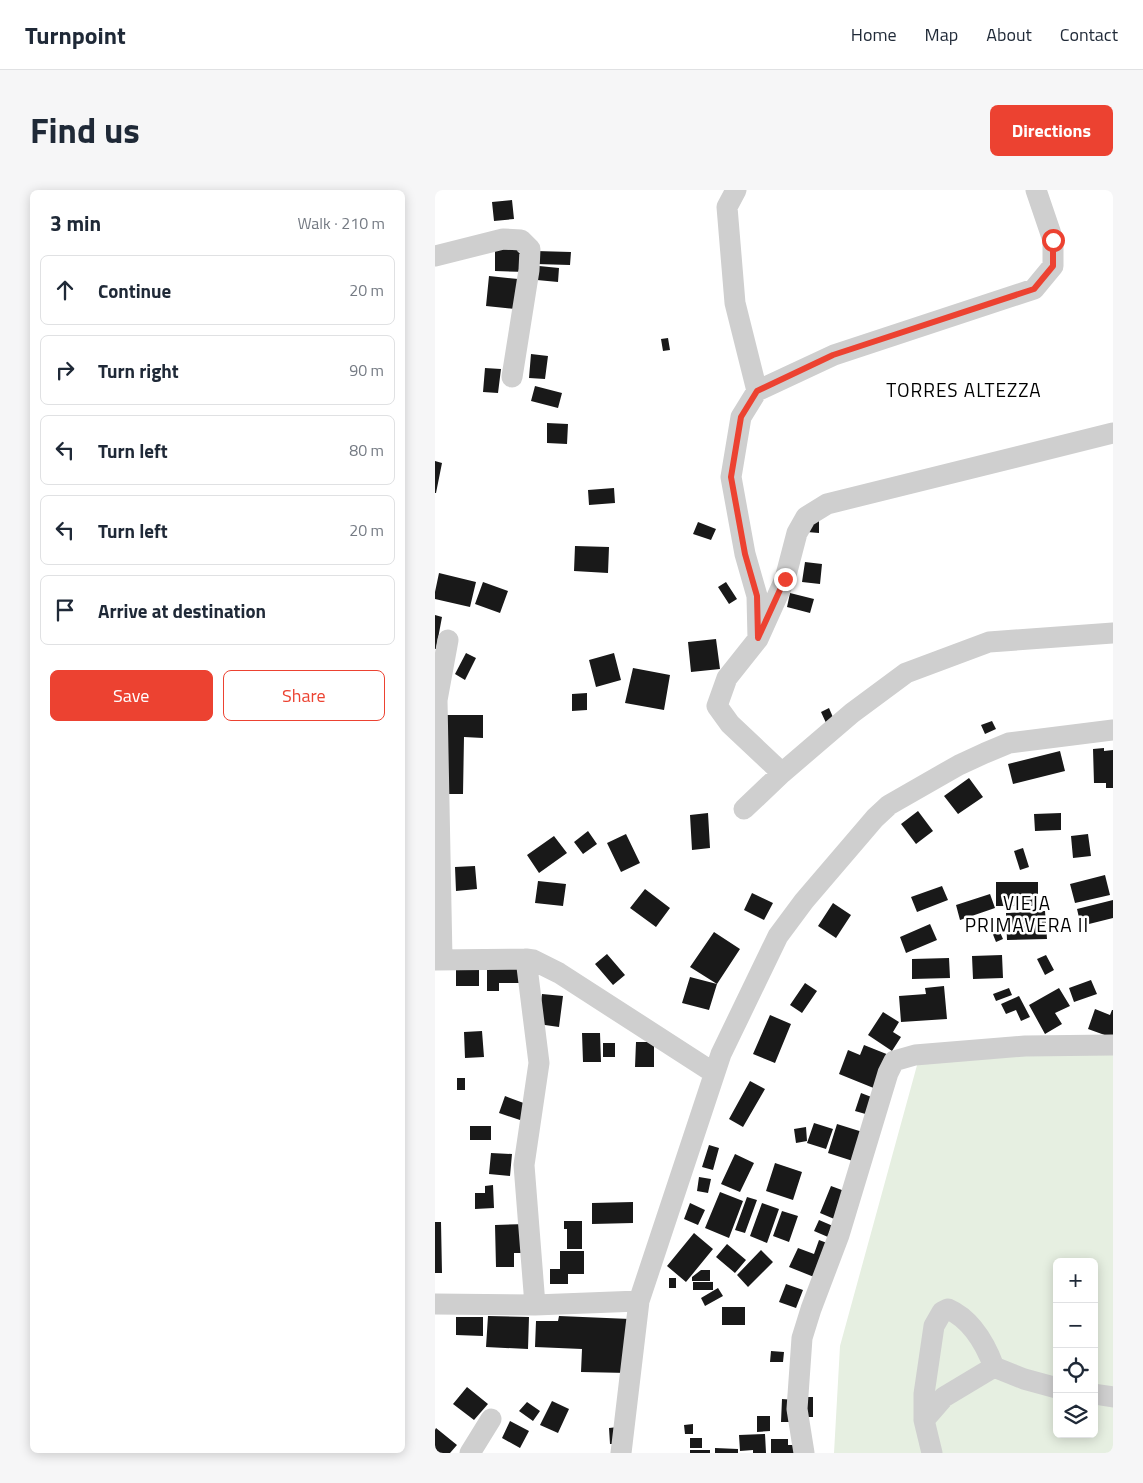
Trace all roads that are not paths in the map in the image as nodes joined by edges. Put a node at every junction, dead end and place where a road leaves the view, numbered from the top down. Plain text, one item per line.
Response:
1 (736, 190) edge
2 (1036, 190) edge
3 (435, 256) edge
4 (512, 377) dead end
5 (757, 391) junction
6 (1113, 433) edge
7 (1113, 633) edge
8 (758, 638) junction
9 (448, 640) dead end
10 (1113, 730) edge
11 (782, 773) junction
12 (744, 809) dead end
13 (438, 959) edge
14 (526, 959) junction
15 (1113, 1045) edge
16 (714, 1073) junction
17 (639, 1301) junction
18 (435, 1304) edge
19 (535, 1305) junction
20 (995, 1367) junction
21 (1053, 1387) edge
22 (1098, 1395) edge
23 (1113, 1397) edge
24 (491, 1419) dead end
25 (923, 1420) junction
26 (470, 1453) edge
27 (621, 1453) edge
28 (804, 1453) edge
29 (932, 1453) edge

1 - 5 street
2 - 5 street
3 - 4 street
5 - 8 street
6 - 8 street
7 - 11 street
8 - 11 street
9 - 13 street
10 - 16 street
11 - 12 street
13 - 14 street
14 - 16 street
14 - 19 street
15 - 28 street
16 - 17 street
17 - 19 street
17 - 27 street
18 - 19 street
20 - 21 street
20 - 25 street
20 - 25 street
22 - 23 street
24 - 26 street
25 - 29 street

